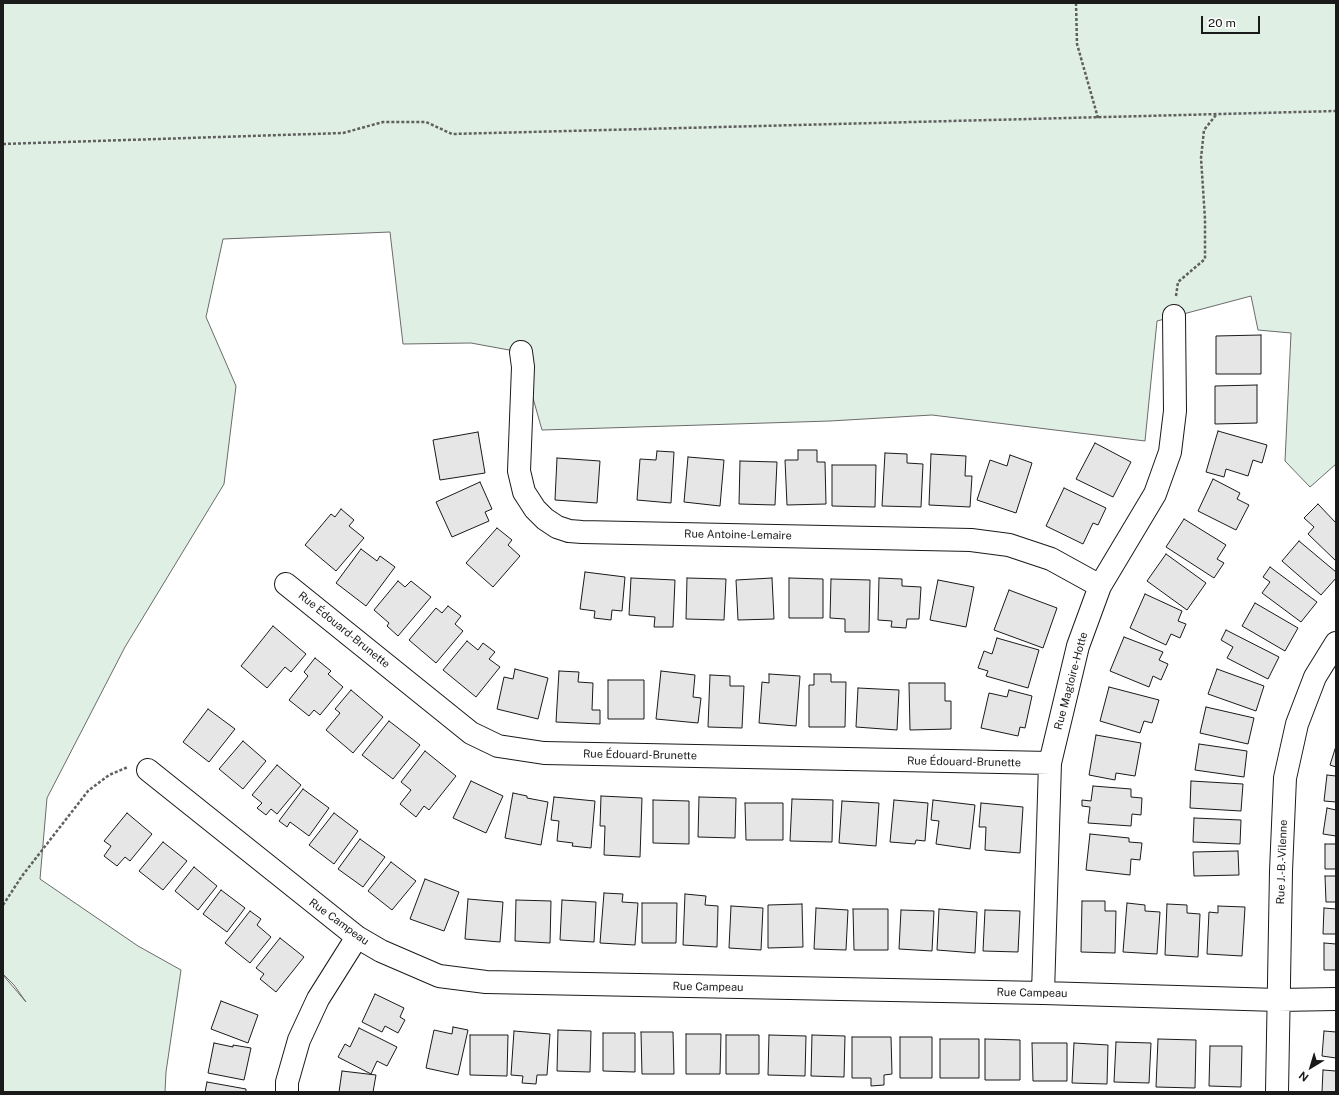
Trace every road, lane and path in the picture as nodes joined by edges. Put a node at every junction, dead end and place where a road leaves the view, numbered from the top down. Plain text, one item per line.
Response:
1 (1076, 3) edge
2 (1336, 111) edge
3 (1216, 114) junction
4 (1098, 118) junction
5 (3, 144) edge
6 (1174, 316) joint
7 (520, 352) dead end
8 (286, 584) dead end
9 (1100, 586) junction
10 (1336, 643) edge
11 (1050, 763) junction
12 (148, 770) joint
13 (3, 905) edge
14 (357, 938) junction
15 (1043, 993) junction
16 (1336, 999) edge
17 (1278, 1000) junction
18 (287, 1092) edge
19 (1278, 1092) edge

1 - 4 path
2 - 3 path
3 - 4 path
3 - 6 path
4 - 5 path
6 - 9 street, Rue Magloire-Hotte
7 - 9 street, Rue Antoine-Lemaire
8 - 11 street, Rue Édouard-Brunette
9 - 11 street, Rue Magloire-Hotte
10 - 17 street, Rue J.-B.-Vilenne
11 - 15 street, Rue Magloire-Hotte
12 - 13 path
12 - 14 street, Rue Campeau
14 - 15 street, Rue Campeau
14 - 18 street
15 - 17 street, Rue Campeau
16 - 17 street, Rue Campeau
17 - 19 street, Rue J.-B.-Vilenne

